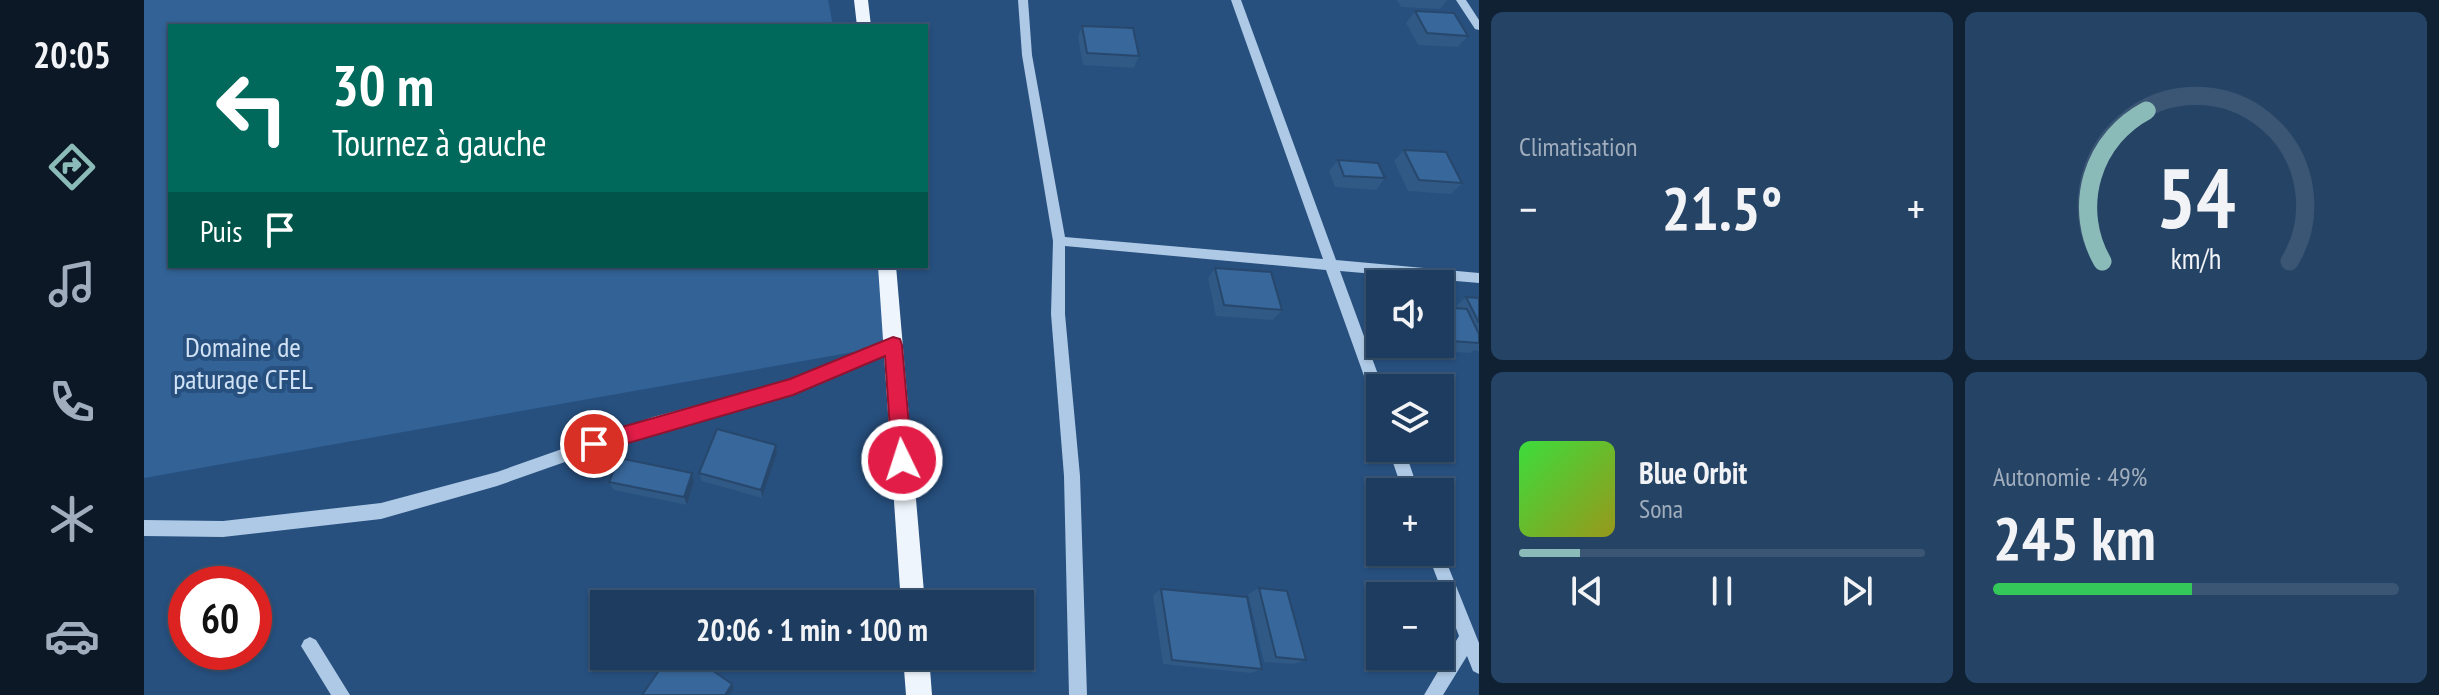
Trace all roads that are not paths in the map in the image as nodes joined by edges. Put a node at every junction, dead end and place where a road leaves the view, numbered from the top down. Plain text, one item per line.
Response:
1 (861, 0) edge
2 (1023, 0) edge
3 (1236, 0) edge
4 (1461, 0) edge
5 (864, 24) edge
6 (1479, 27) edge
7 (1059, 241) junction
8 (1333, 264) junction
9 (887, 268) edge
10 (1479, 278) edge
11 (893, 345) junction
12 (1371, 374) edge
13 (144, 528) edge
14 (1440, 566) edge
15 (912, 590) edge
16 (1468, 637) junction
17 (310, 646) dead end
18 (1479, 665) edge
19 (917, 670) edge
20 (341, 695) edge
21 (919, 695) edge
22 (1078, 695) edge
23 (1433, 695) edge

1 - 5 main road
2 - 7 street
3 - 8 street
4 - 6 street
7 - 8 street
7 - 22 street
8 - 10 street
8 - 12 street
9 - 11 main road
11 - 13 street
11 - 15 main road
14 - 16 street
16 - 18 street
16 - 23 street
17 - 20 street
19 - 21 main road

